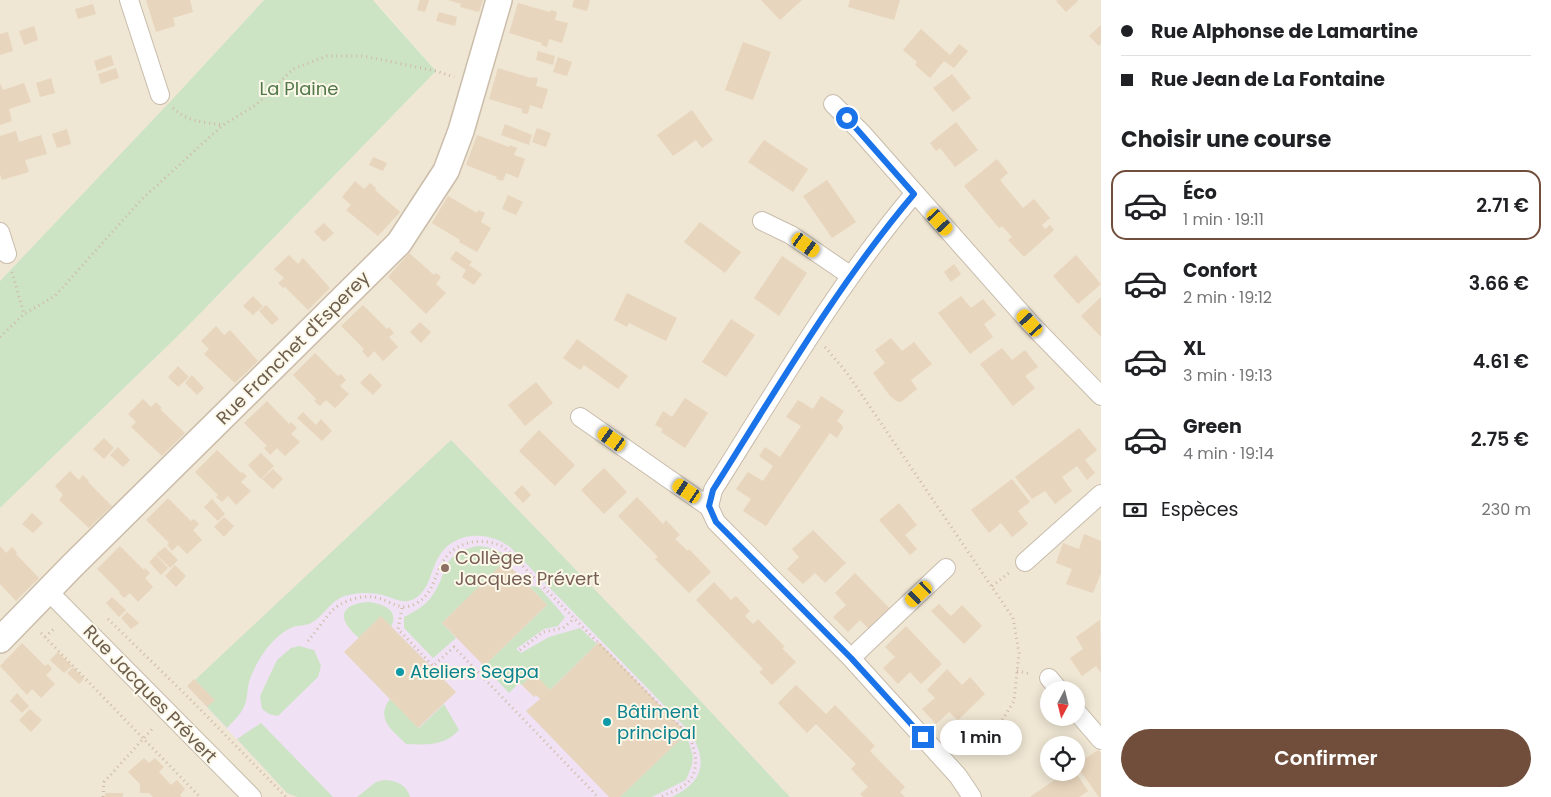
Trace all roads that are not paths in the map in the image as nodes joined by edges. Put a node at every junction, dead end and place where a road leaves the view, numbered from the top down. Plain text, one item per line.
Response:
1 (129, 0) edge
2 (499, 0) edge
3 (160, 95) road end
4 (833, 104) dead end
5 (914, 194) junction
6 (762, 222) dead end
7 (0, 232) edge
8 (7, 254) road end
9 (851, 276) junction
10 (1101, 396) edge
11 (580, 417) dead end
12 (1101, 494) edge
13 (709, 506) junction
14 (1025, 562) dead end
15 (946, 568) dead end
16 (48, 591) junction
17 (0, 640) edge
18 (851, 658) junction
19 (1085, 721) edge
20 (1101, 740) edge
21 (252, 797) edge
22 (972, 797) edge

1 - 3 street
2 - 16 street, Rue Franchet d'Esperey
4 - 5 street
5 - 9 street
5 - 10 street
6 - 9 street
7 - 8 street
9 - 13 street
11 - 13 street
12 - 14 street
13 - 18 street
15 - 18 street
16 - 17 street, Rue Franchet d'Esperey
16 - 21 street, Rue Jacques Prévert
18 - 22 street
19 - 20 street

